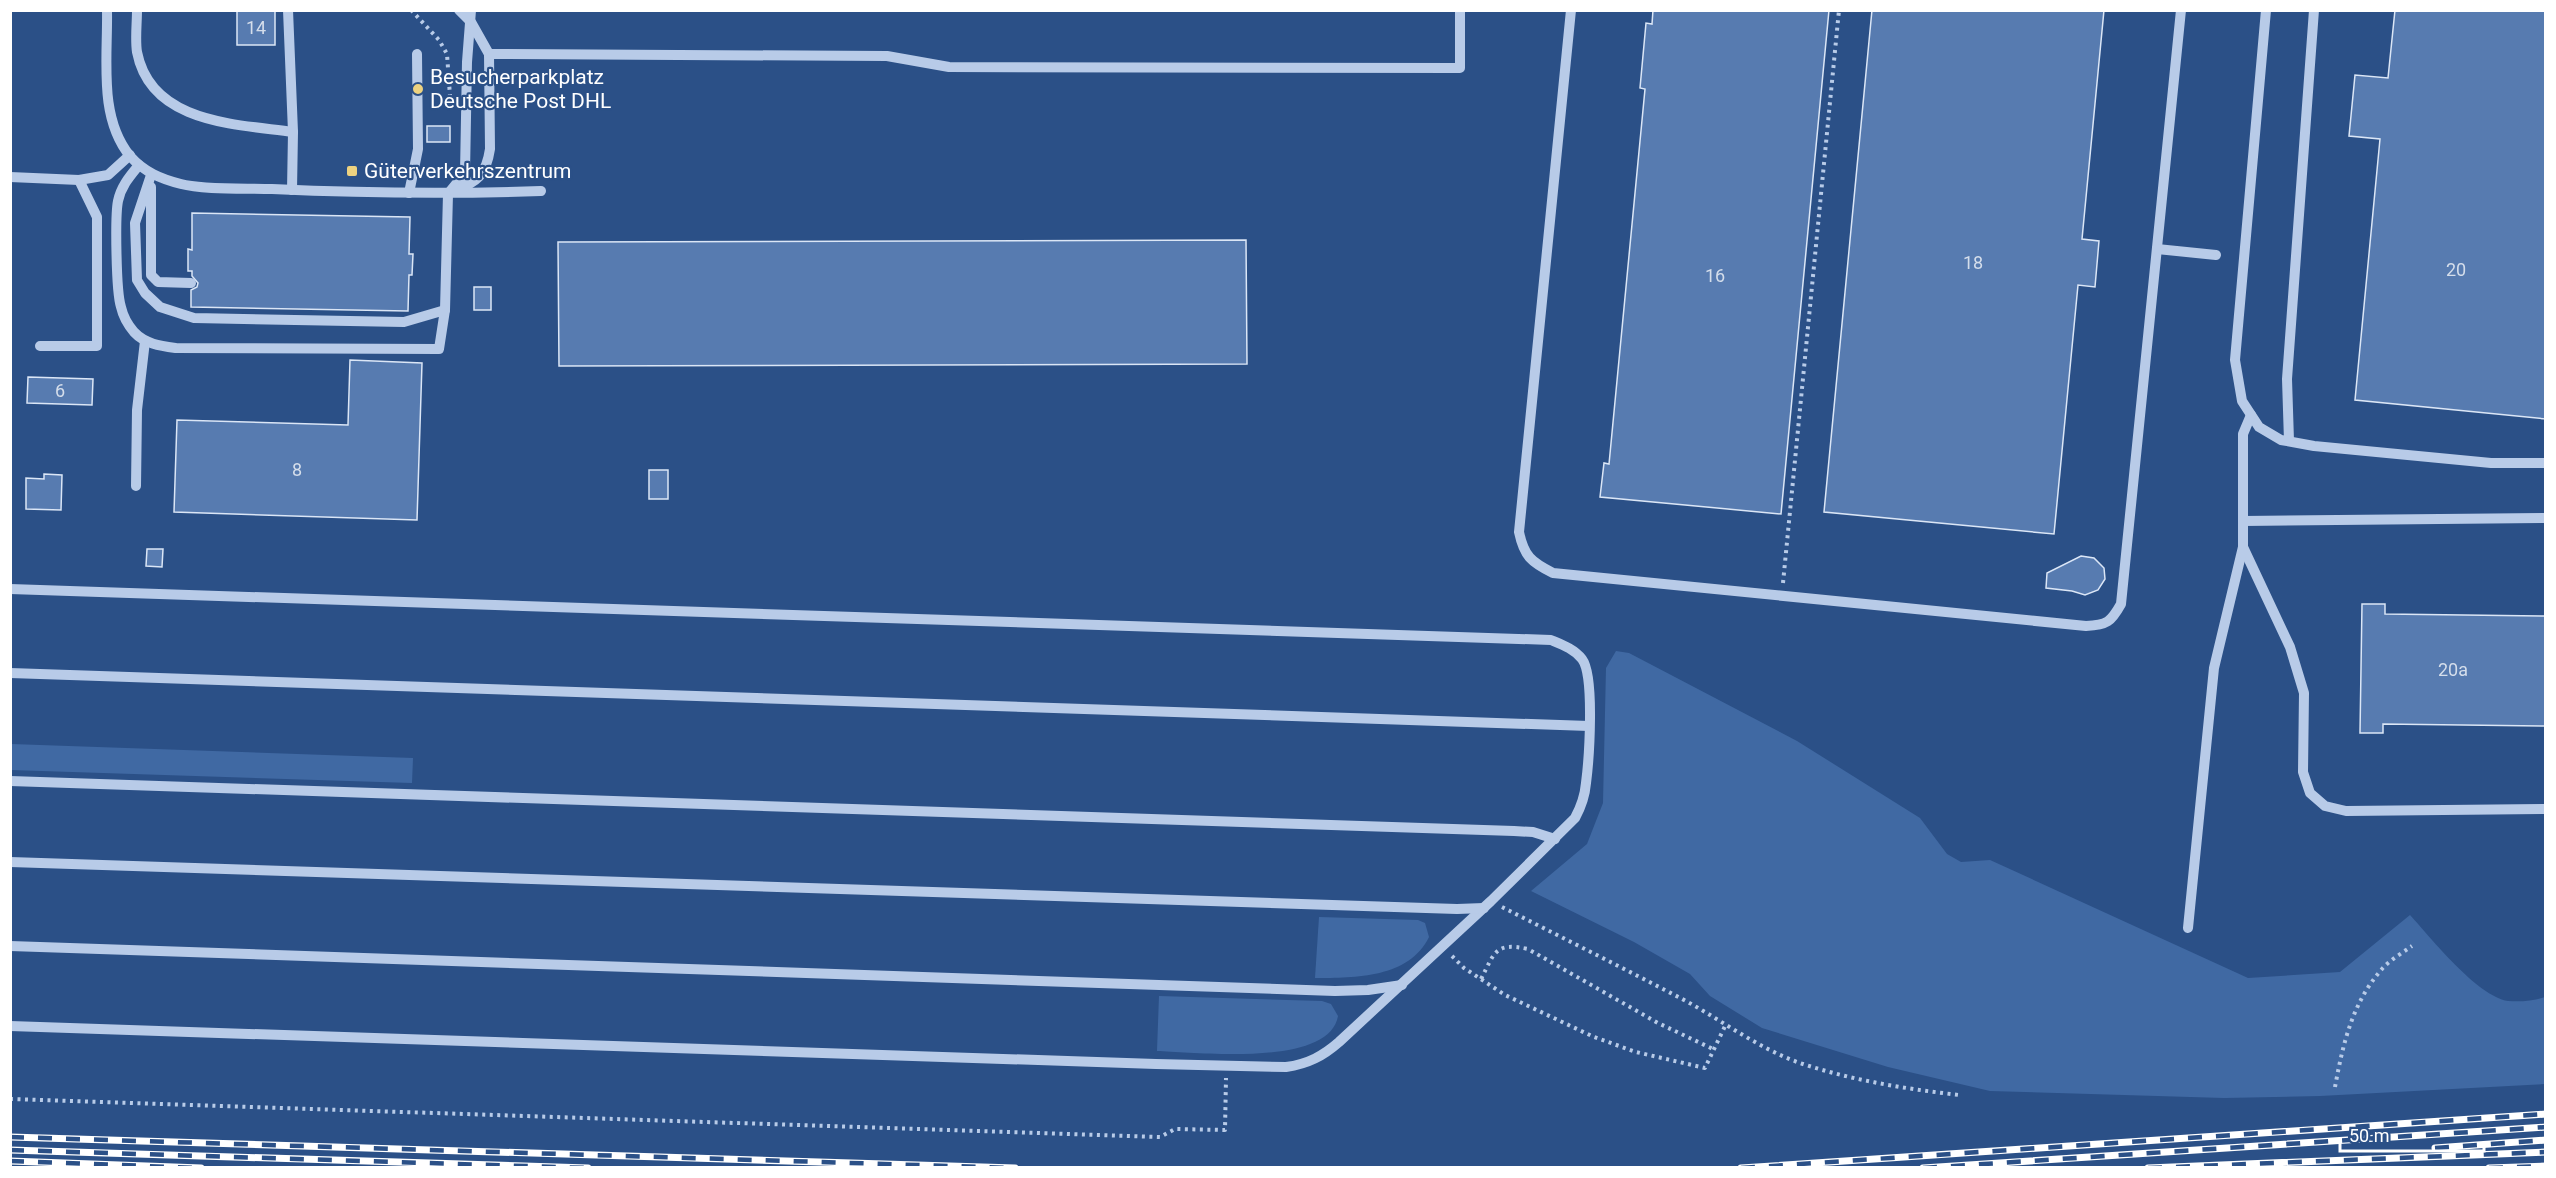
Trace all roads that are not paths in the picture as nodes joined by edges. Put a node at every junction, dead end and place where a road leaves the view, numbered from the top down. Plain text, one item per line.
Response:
1 (107, 10) edge
2 (137, 10) edge
3 (288, 10) edge
4 (459, 10) edge
5 (1460, 10) edge
6 (1571, 10) edge
7 (2181, 10) edge
8 (2266, 10) edge
9 (2314, 10) edge
10 (471, 16) edge
11 (417, 54) dead end
12 (489, 54) junction
13 (293, 132) junction
14 (130, 156) junction
15 (139, 165) junction
16 (152, 175) junction
17 (10, 177) edge
18 (79, 180) junction
19 (292, 190) junction
20 (541, 191) dead end
21 (409, 193) junction
22 (448, 194) junction
23 (2157, 249) junction
24 (2216, 255) dead end
25 (191, 284) dead end
26 (445, 310) junction
27 (145, 341) junction
28 (40, 346) dead end
29 (2251, 415) junction
30 (2289, 441) junction
31 (2546, 462) edge
32 (136, 486) dead end
33 (2546, 518) edge
34 (2243, 521) junction
35 (2243, 547) junction
36 (10, 589) edge
37 (10, 673) edge
38 (1589, 726) junction
39 (10, 781) edge
40 (2545, 809) edge
41 (1555, 839) junction
42 (10, 862) edge
43 (1488, 904) junction
44 (2188, 928) dead end
45 (10, 946) edge
46 (1402, 985) junction
47 (10, 1026) edge

1 - 14 street
2 - 13 street
3 - 13 street
4 - 10 street
5 - 12 street
6 - 23 street
7 - 23 street
8 - 29 street
9 - 30 street
10 - 12 street
10 - 22 street
11 - 21 street
12 - 22 street
13 - 19 street
14 - 15 street
14 - 18 street
15 - 16 street
15 - 27 street
16 - 19 street
16 - 25 street
16 - 26 street
17 - 18 street
18 - 28 street
19 - 21 street
20 - 22 street
21 - 22 street
22 - 26 street
23 - 24 street
26 - 27 street
27 - 32 street
29 - 30 street
29 - 34 street
30 - 31 street
33 - 34 street
34 - 35 street
35 - 40 street
35 - 44 street
36 - 38 street
37 - 38 street
38 - 41 street
39 - 41 street
41 - 43 street
42 - 43 street
43 - 46 street
45 - 46 street
46 - 47 street

